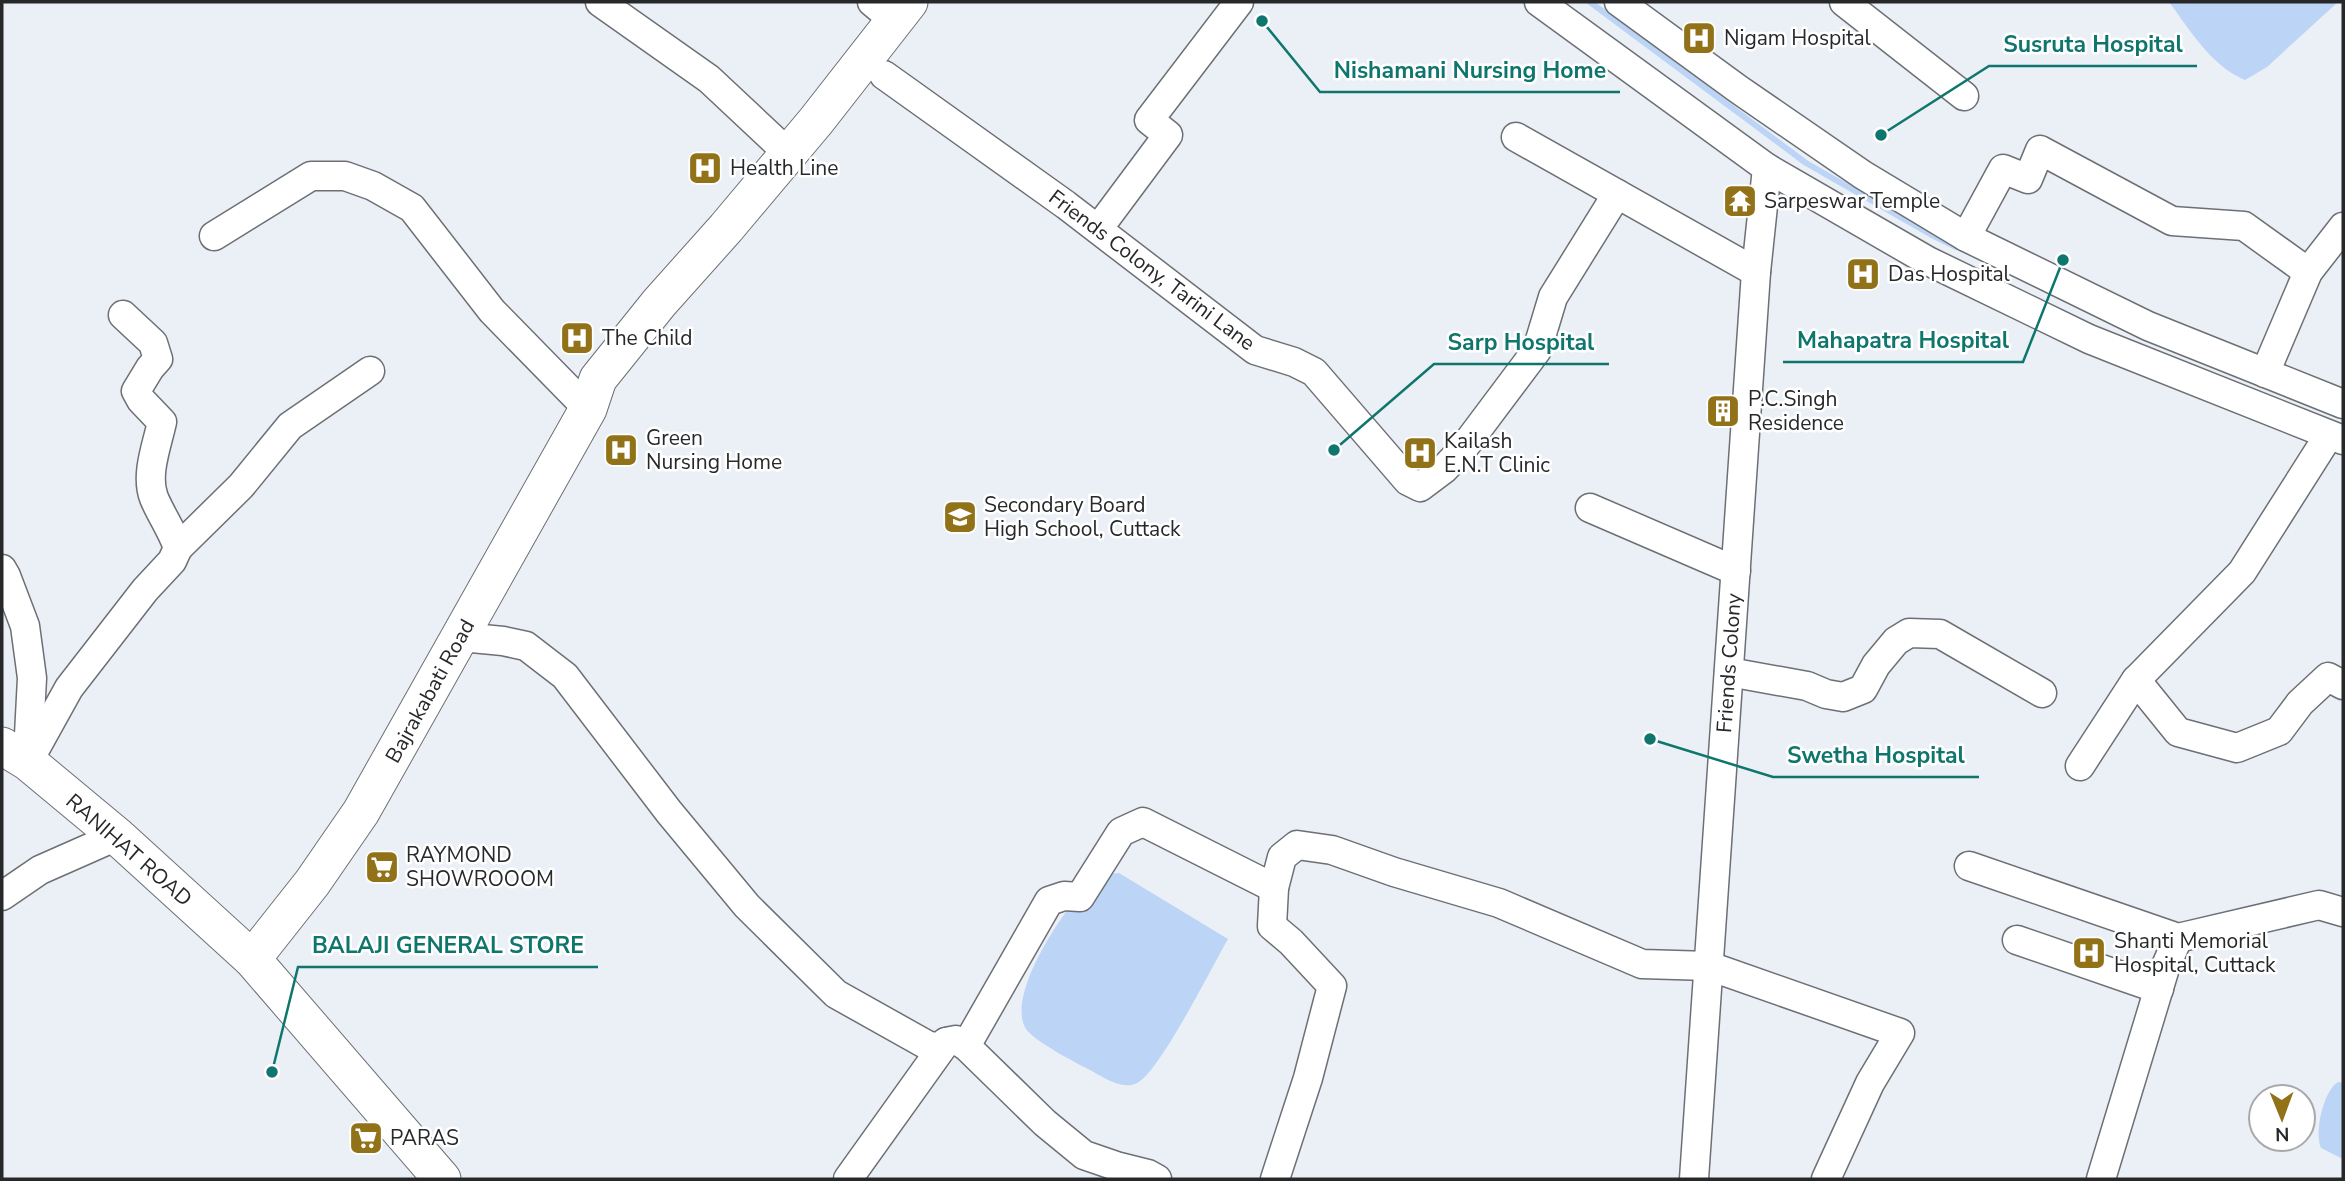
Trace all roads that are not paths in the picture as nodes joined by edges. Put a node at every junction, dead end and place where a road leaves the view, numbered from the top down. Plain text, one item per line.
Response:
1 (600, 2) edge
2 (937, 2) edge
3 (1239, 2) edge
4 (1539, 2) edge
5 (1619, 2) edge
6 (1844, 2) edge
7 (892, 8) edge
8 (884, 75) junction
9 (1964, 96) dead end
10 (1516, 137) dead end
11 (789, 154) junction
12 (1767, 168) junction
13 (1617, 194) junction
14 (2343, 227) edge
15 (1098, 229) junction
16 (215, 236) dead end
17 (1966, 237) junction
18 (1756, 272) junction
19 (2308, 272) junction
20 (123, 315) dead end
21 (370, 371) dead end
22 (2265, 373) junction
23 (2343, 404) edge
24 (588, 409) junction
25 (2336, 437) edge
26 (1590, 508) dead end
27 (178, 548) junction
28 (2, 569) edge
29 (1736, 571) junction
30 (461, 637) junction
31 (1729, 672) junction
32 (2136, 680) junction
33 (2343, 685) edge
34 (2042, 693) dead end
35 (15, 754) edge
36 (2080, 766) dead end
37 (117, 836) junction
38 (1969, 866) dead end
39 (1274, 888) junction
40 (2, 896) edge
41 (2343, 912) edge
42 (2178, 938) junction
43 (2017, 940) dead end
44 (252, 959) junction
45 (1709, 966) junction
46 (2159, 989) junction
47 (956, 1044) junction
48 (442, 1179) edge
49 (848, 1179) edge
50 (1157, 1179) edge
51 (1275, 1179) edge
52 (1694, 1179) edge
53 (1826, 1179) edge
54 (2101, 1179) edge

1 - 11 street
2 - 8 main road, Bajrakabati Road
3 - 15 street
4 - 12 street
5 - 17 street
6 - 9 street
7 - 11 main road, Bajrakabati Road
8 - 15 street, Friends Colony, Tarini Lane
8 - 24 main road, Bajrakabati Road
10 - 13 street
11 - 24 main road, Bajrakabati Road
12 - 18 street, Friends Colony
12 - 25 street
13 - 15 street, Friends Colony, Tarini Lane
13 - 18 street
14 - 19 street
16 - 24 street
17 - 19 street
17 - 22 street
18 - 29 street, Friends Colony
19 - 22 street
20 - 27 street
21 - 27 street
22 - 23 street
24 - 30 main road, Bajrakabati Road
25 - 32 street
26 - 29 street
27 - 35 street
28 - 35 street
29 - 31 street, Friends Colony
30 - 44 main road, Bajrakabati Road
30 - 47 street
31 - 34 street
31 - 45 street, Friends Colony
32 - 33 street
32 - 36 street
35 - 37 main road, RANIHAT ROAD
37 - 40 street
37 - 44 main road, RANIHAT ROAD
38 - 42 street
39 - 45 street
39 - 47 street
39 - 51 street
41 - 42 street
42 - 46 street
43 - 46 street
44 - 48 main road, RANIHAT ROAD
45 - 52 street, Friends Colony
45 - 53 street
46 - 54 street
47 - 49 street
47 - 50 street

